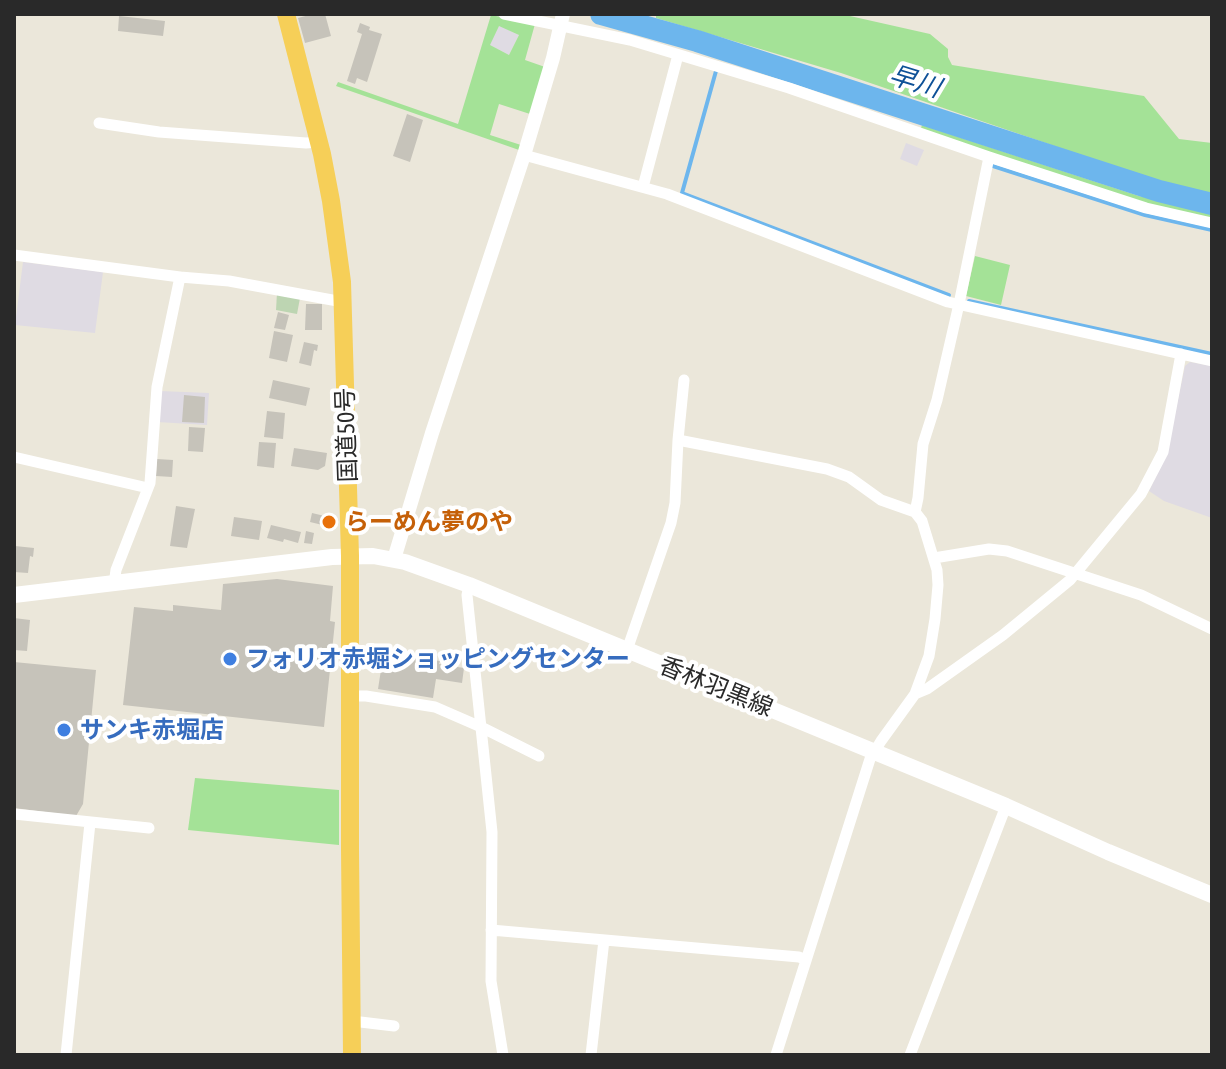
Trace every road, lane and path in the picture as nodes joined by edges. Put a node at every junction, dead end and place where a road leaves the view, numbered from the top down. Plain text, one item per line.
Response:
1 (286, 14) edge
2 (504, 14) edge
3 (562, 20) edge
4 (678, 55) junction
5 (99, 123) dead end
6 (319, 142) junction
7 (524, 155) junction
8 (989, 157) junction
9 (643, 187) junction
10 (1212, 223) edge
11 (14, 255) edge
12 (180, 277) junction
13 (343, 302) junction
14 (959, 304) junction
15 (1181, 354) junction
16 (1212, 361) edge
17 (684, 380) dead end
18 (678, 440) junction
19 (14, 457) edge
20 (148, 488) junction
21 (915, 512) junction
22 (350, 556) junction
23 (934, 558) junction
24 (394, 559) junction
25 (1076, 574) junction
26 (114, 584) junction
27 (469, 585) junction
28 (14, 595) edge
29 (1212, 629) edge
30 (627, 650) junction
31 (915, 694) junction
32 (350, 696) junction
33 (481, 727) junction
34 (874, 752) junction
35 (539, 756) dead end
36 (1006, 806) junction
37 (14, 814) edge
38 (90, 823) junction
39 (149, 828) dead end
40 (1212, 895) edge
41 (491, 930) junction
42 (604, 940) junction
43 (806, 960) junction
44 (352, 1021) junction
45 (394, 1026) dead end
46 (66, 1055) edge
47 (352, 1055) edge
48 (503, 1055) edge
49 (591, 1055) edge
50 (776, 1055) edge
51 (910, 1055) edge

1 - 6 highway, 国道50号
2 - 3 street
3 - 4 street
3 - 7 street
4 - 8 street
4 - 9 street
5 - 6 street
6 - 13 highway, 国道50号
7 - 9 street
7 - 24 street
8 - 10 street
8 - 14 street
9 - 14 street
11 - 12 street
12 - 13 street
12 - 20 street
13 - 22 highway, 国道50号
14 - 15 street
14 - 21 street
15 - 16 street
15 - 25 street
17 - 18 street
18 - 21 street
18 - 30 street
19 - 20 street
20 - 26 street
21 - 23 street
22 - 24 main road, 香林羽黒線
22 - 26 main road, 香林羽黒線
22 - 32 highway, 国道50号
23 - 25 street
23 - 31 street
24 - 27 main road, 香林羽黒線
25 - 29 street
25 - 31 street
26 - 28 main road, 香林羽黒線
27 - 30 main road, 香林羽黒線
27 - 33 street
30 - 34 main road, 香林羽黒線
31 - 34 street
32 - 33 street
32 - 44 highway, 国道50号
33 - 35 street
33 - 41 street
34 - 36 main road, 香林羽黒線
34 - 43 street
36 - 40 main road, 香林羽黒線
36 - 51 street
37 - 38 street
38 - 39 street
38 - 46 street
41 - 42 street
41 - 48 street
42 - 43 street
42 - 49 street
43 - 50 street
44 - 45 street
44 - 47 highway, 国道50号

